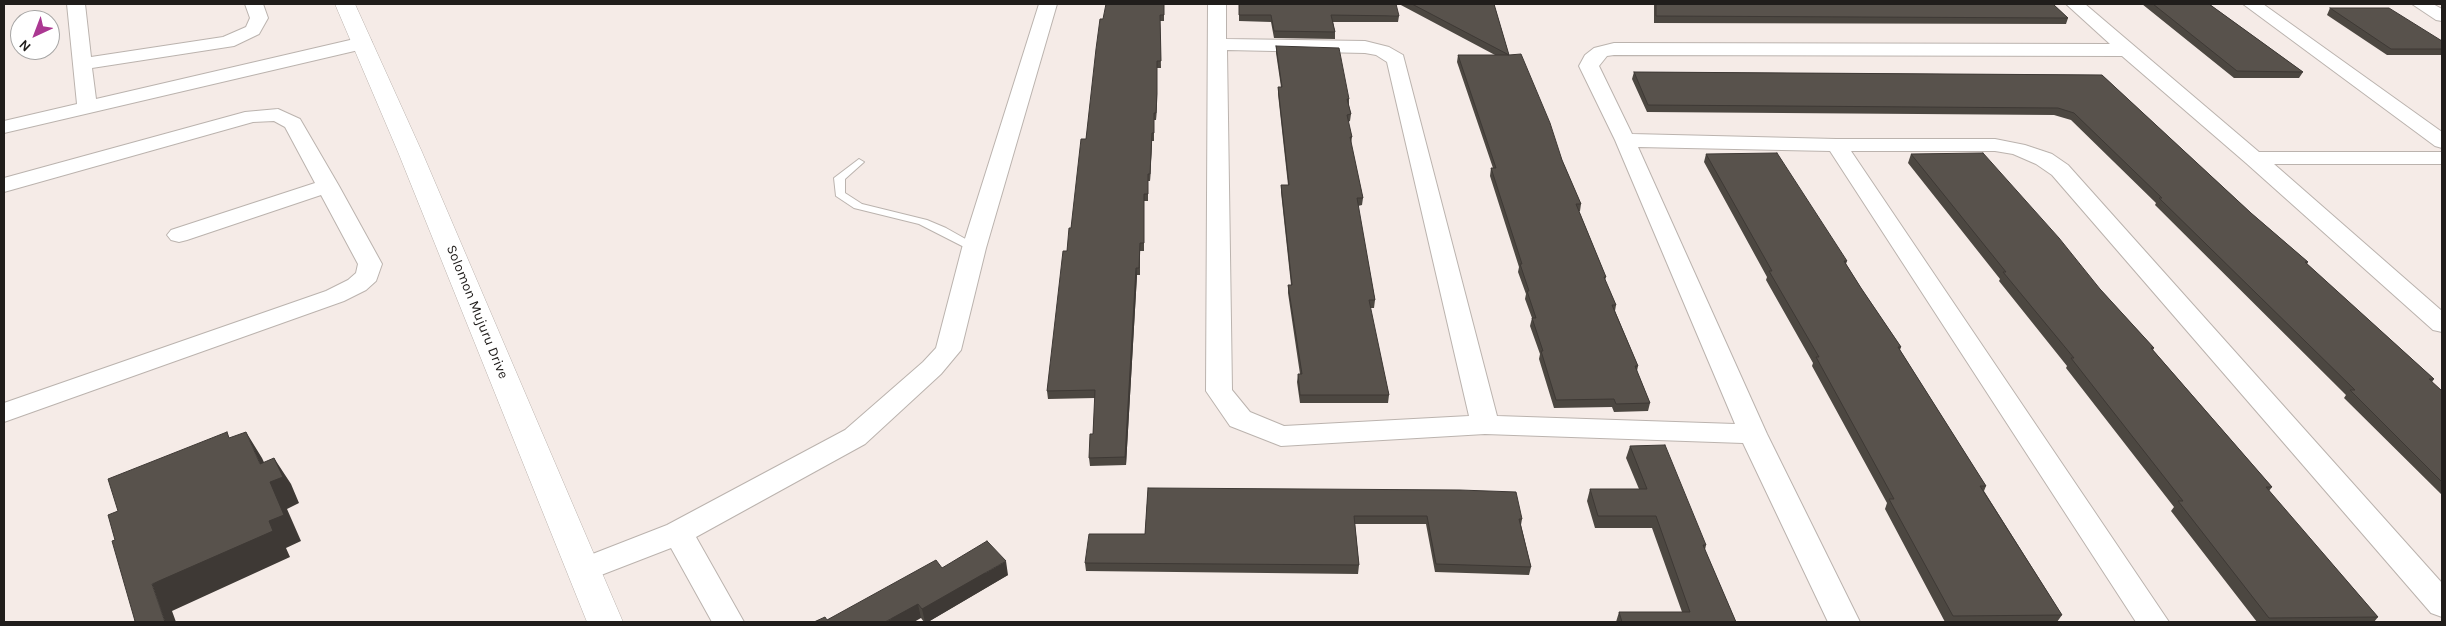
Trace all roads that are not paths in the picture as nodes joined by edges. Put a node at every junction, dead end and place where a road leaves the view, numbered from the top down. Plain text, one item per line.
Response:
1 (76, 4) edge
2 (254, 4) edge
3 (345, 4) edge
4 (1048, 4) edge
5 (1217, 4) edge
6 (2075, 4) edge
7 (2252, 4) edge
8 (2421, 4) edge
9 (2442, 16) edge
10 (363, 43) junction
11 (1218, 44) junction
12 (2127, 50) junction
13 (83, 64) junction
14 (87, 107) junction
15 (4, 127) edge
16 (1624, 140) junction
17 (2442, 142) edge
18 (1836, 145) junction
19 (2254, 158) junction
20 (2442, 158) edge
21 (859, 162) dead end
22 (4, 185) edge
23 (328, 186) junction
24 (178, 235) dead end
25 (974, 248) junction
26 (2442, 324) edge
27 (4, 413) edge
28 (1485, 425) junction
29 (1753, 434) junction
30 (678, 533) junction
31 (583, 570) junction
32 (2442, 604) edge
33 (605, 622) edge
34 (728, 622) edge
35 (1844, 622) edge
36 (2153, 622) edge

1 - 13 street
2 - 13 street
3 - 10 street, Solomon Mujuru Drive
4 - 25 street
5 - 11 street
6 - 12 street
7 - 17 street
8 - 9 street
10 - 14 street
10 - 31 street, Solomon Mujuru Drive
11 - 28 street
11 - 28 street
12 - 16 street
12 - 19 street
13 - 14 street
14 - 15 street
16 - 18 street
16 - 29 street
18 - 32 street
18 - 36 street
19 - 20 street
19 - 26 street
21 - 25 lane
22 - 23 street
23 - 24 street
23 - 27 street
25 - 30 street
28 - 29 street
29 - 35 street
30 - 31 street
30 - 34 street
31 - 33 street, Solomon Mujuru Drive

